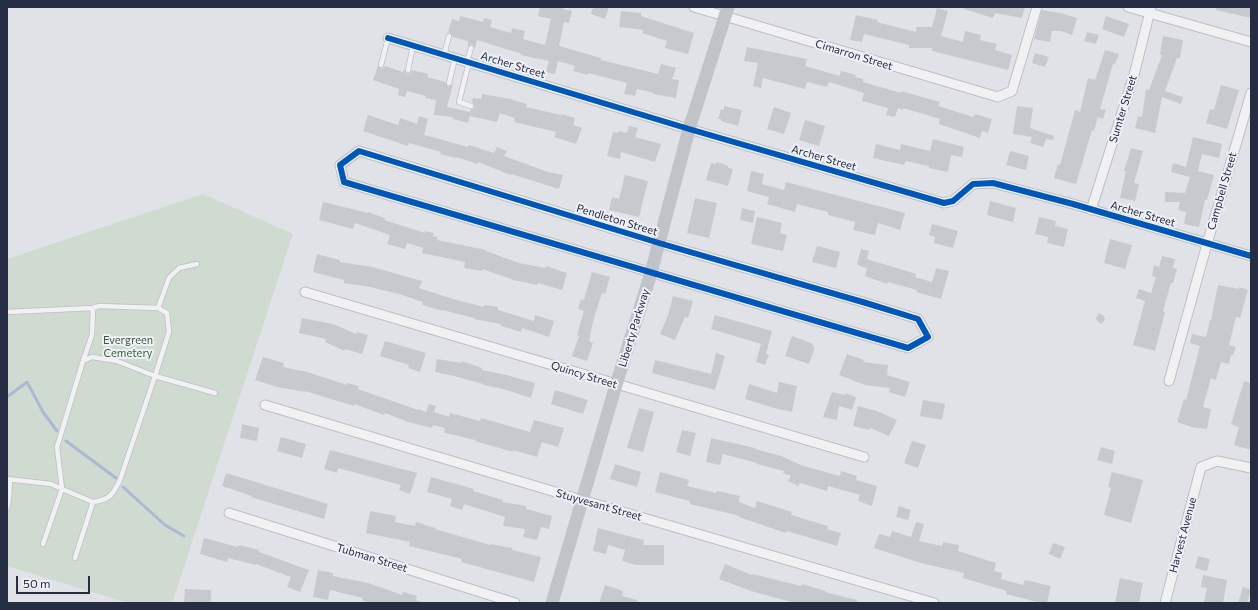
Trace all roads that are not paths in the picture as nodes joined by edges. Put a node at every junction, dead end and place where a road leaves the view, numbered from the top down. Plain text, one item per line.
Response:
1 (694, 7) edge
2 (1037, 7) edge
3 (1128, 7) edge
4 (1151, 10) edge
5 (726, 12) edge
6 (449, 36) dead end
7 (388, 38) joint
8 (1251, 42) edge
9 (413, 45) junction
10 (471, 48) dead end
11 (444, 54) junction
12 (455, 58) junction
13 (468, 62) junction
14 (381, 65) dead end
15 (408, 70) dead end
16 (449, 83) dead end
17 (1251, 93) edge
18 (471, 106) dead end
19 (689, 129) junction
20 (1091, 210) junction
21 (659, 243) junction
22 (1207, 244) junction
23 (1251, 256) edge
24 (197, 264) dead end
25 (651, 273) junction
26 (305, 292) dead end
27 (93, 308) junction
28 (158, 308) junction
29 (7, 312) edge
30 (83, 361) junction
31 (155, 376) junction
32 (1169, 381) dead end
33 (616, 385) junction
34 (215, 393) dead end
35 (265, 405) dead end
36 (864, 457) dead end
37 (1251, 468) edge
38 (8, 479) edge
39 (62, 488) junction
40 (582, 500) junction
41 (93, 502) junction
42 (7, 508) edge
43 (229, 513) dead end
44 (43, 544) dead end
45 (75, 558) dead end
46 (515, 603) edge
47 (552, 603) edge
48 (934, 603) edge
49 (1165, 603) edge

1 - 5 street, Cimarron Street
2 - 5 street, Cimarron Street
3 - 4 street
4 - 8 street
4 - 20 street, Sumter Street
5 - 19 street, Liberty Parkway
6 - 11 lane
7 - 9 street, Archer Street
7 - 14 lane
9 - 11 street, Archer Street
9 - 15 lane
10 - 13 lane
11 - 12 street, Archer Street
12 - 13 street, Archer Street
12 - 16 lane
13 - 18 lane
13 - 19 street, Archer Street
17 - 22 street, Campbell Street
19 - 20 street, Archer Street
19 - 21 street, Liberty Parkway
20 - 22 street, Archer Street
21 - 25 street, Liberty Parkway
21 - 25 street, Pendleton Street
21 - 25 street, Pendleton Street
22 - 23 street, Archer Street
22 - 32 street, Campbell Street
24 - 28 lane
25 - 33 street, Liberty Parkway
26 - 33 street, Quincy Street
27 - 28 lane
27 - 29 lane
27 - 30 lane
28 - 31 lane
30 - 31 lane
30 - 39 lane
31 - 34 lane
31 - 41 lane
33 - 36 street, Quincy Street
33 - 40 street, Liberty Parkway
35 - 40 street, Stuyvesant Street
37 - 49 street, Harvest Avenue
38 - 39 lane
38 - 42 lane
39 - 41 lane
39 - 44 lane
40 - 47 street, Liberty Parkway
40 - 48 street, Stuyvesant Street
41 - 45 lane
43 - 46 street, Tubman Street

